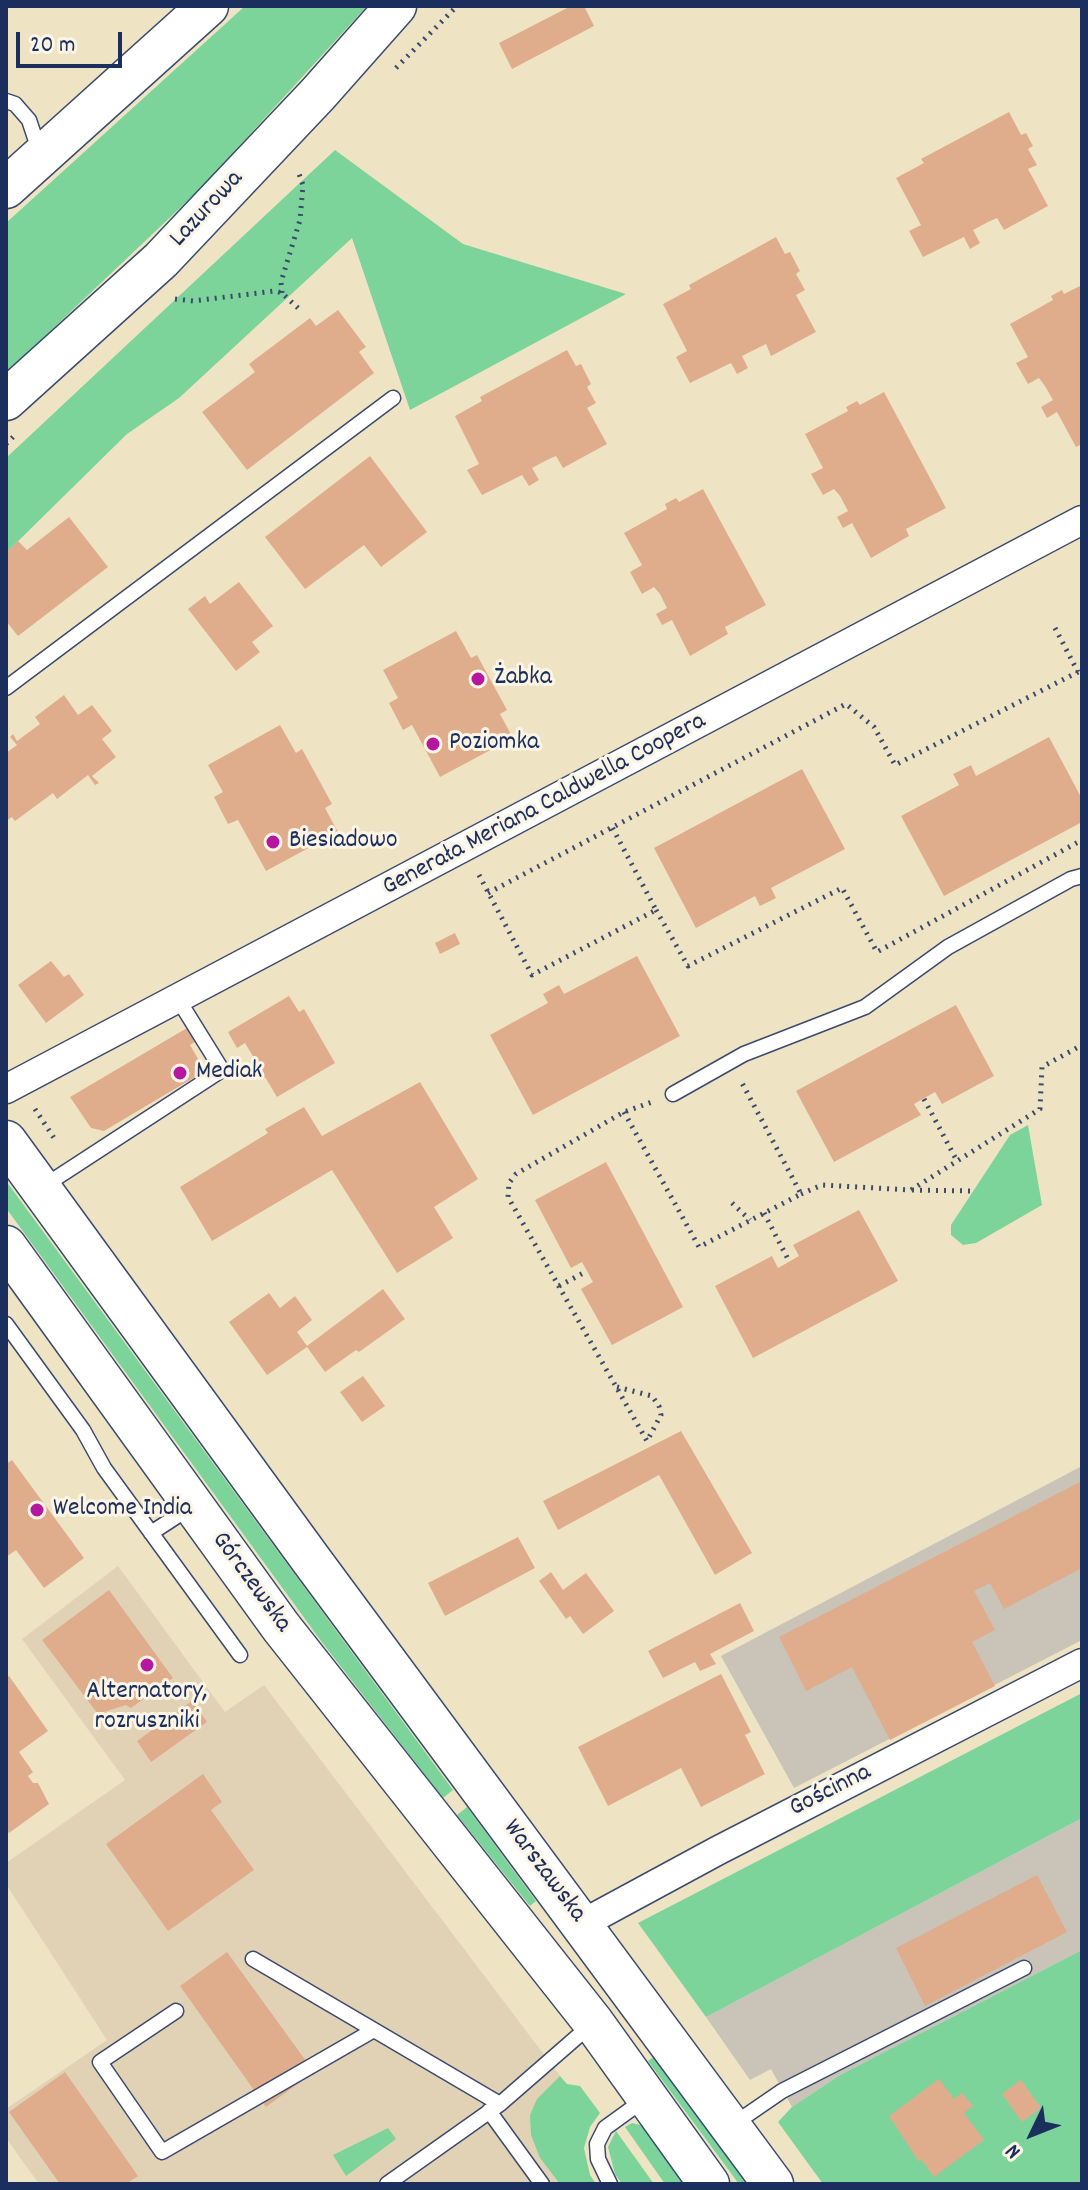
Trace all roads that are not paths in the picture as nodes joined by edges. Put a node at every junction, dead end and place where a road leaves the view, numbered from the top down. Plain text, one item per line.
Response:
1 (208, 6) edge
2 (396, 6) edge
3 (6, 101) edge
4 (21, 175) edge
5 (393, 398) dead end
6 (6, 400) edge
7 (1082, 520) edge
8 (6, 688) edge
9 (1082, 876) edge
10 (178, 999) junction
11 (6, 1089) edge
12 (673, 1094) road end
13 (6, 1141) edge
14 (41, 1189) junction
15 (6, 1246) edge
16 (6, 1324) edge
17 (194, 1505) junction
18 (151, 1533) junction
19 (240, 1655) dead end
20 (1082, 1663) edge
21 (386, 1761) joint
22 (582, 1924) junction
23 (253, 1959) dead end
24 (1024, 1968) dead end
25 (176, 2011) dead end
26 (593, 2022) junction
27 (374, 2030) junction
28 (649, 2097) junction
29 (495, 2107) junction
30 (731, 2127) junction
31 (387, 2184) edge
32 (542, 2184) edge
33 (610, 2184) edge
34 (709, 2184) edge
35 (773, 2184) edge

1 - 4 main road
2 - 6 main road, Lazurowa
3 - 4 lane
5 - 8 lane
7 - 10 street, Generała Meriana Caldwella Coopera
9 - 12 lane
10 - 11 street, Generała Meriana Caldwella Coopera
10 - 14 lane
13 - 14 main road
14 - 22 main road, Warszawska
15 - 17 main road, Górczewska
16 - 18 lane
17 - 18 lane
17 - 21 main road, Górczewska
18 - 19 lane
20 - 22 street, Gościnna
21 - 26 main road, Warszawska
22 - 30 main road, Warszawska
23 - 27 lane
24 - 30 lane
25 - 27 lane
26 - 28 main road, Warszawska
26 - 29 lane
27 - 29 lane
28 - 33 lane
28 - 34 main road, Warszawska
29 - 31 lane
29 - 32 lane
30 - 35 main road, Warszawska

